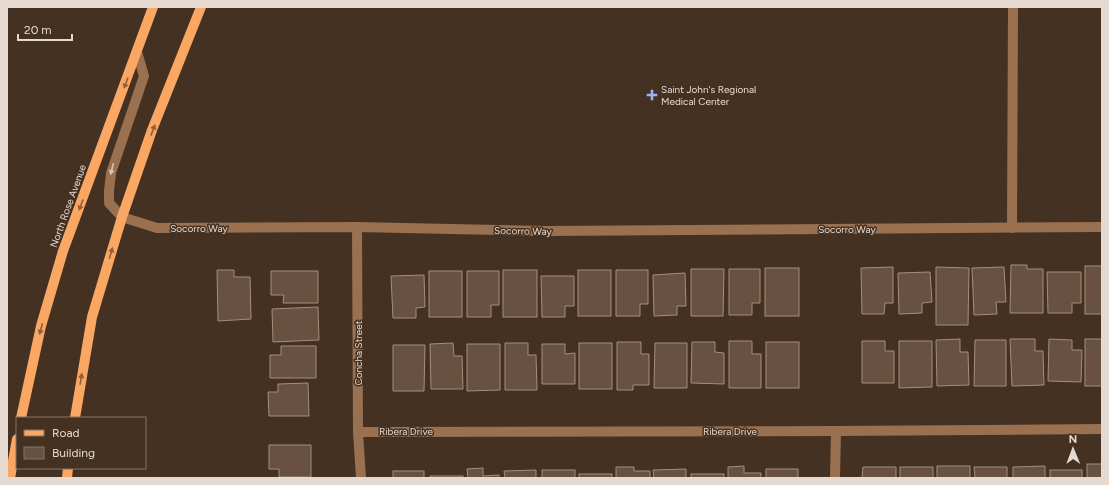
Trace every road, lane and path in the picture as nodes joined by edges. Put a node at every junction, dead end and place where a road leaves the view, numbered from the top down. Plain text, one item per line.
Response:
1 (153, 7) edge
2 (200, 7) edge
3 (1013, 7) edge
4 (137, 52) junction
5 (122, 217) junction
6 (357, 227) junction
7 (1102, 227) edge
8 (1012, 228) junction
9 (21, 417) edge
10 (75, 417) edge
11 (1102, 429) edge
12 (836, 431) junction
13 (358, 432) junction
14 (16, 445) edge
15 (10, 478) edge
16 (361, 478) edge
17 (835, 478) edge

1 - 4 main road, North Rose Avenue
5 -> 2 main road
3 - 8 street
4 -> 5 street
4 -> 9 main road, North Rose Avenue
5 - 6 street, Socorro Way
10 -> 5 main road
6 - 8 street, Socorro Way
6 - 13 street, Concha Street
7 - 8 street, Socorro Way
11 - 12 street, Ribera Drive
12 - 13 street, Ribera Drive
12 - 17 street
13 - 16 street, Concha Street
14 - 15 main road

